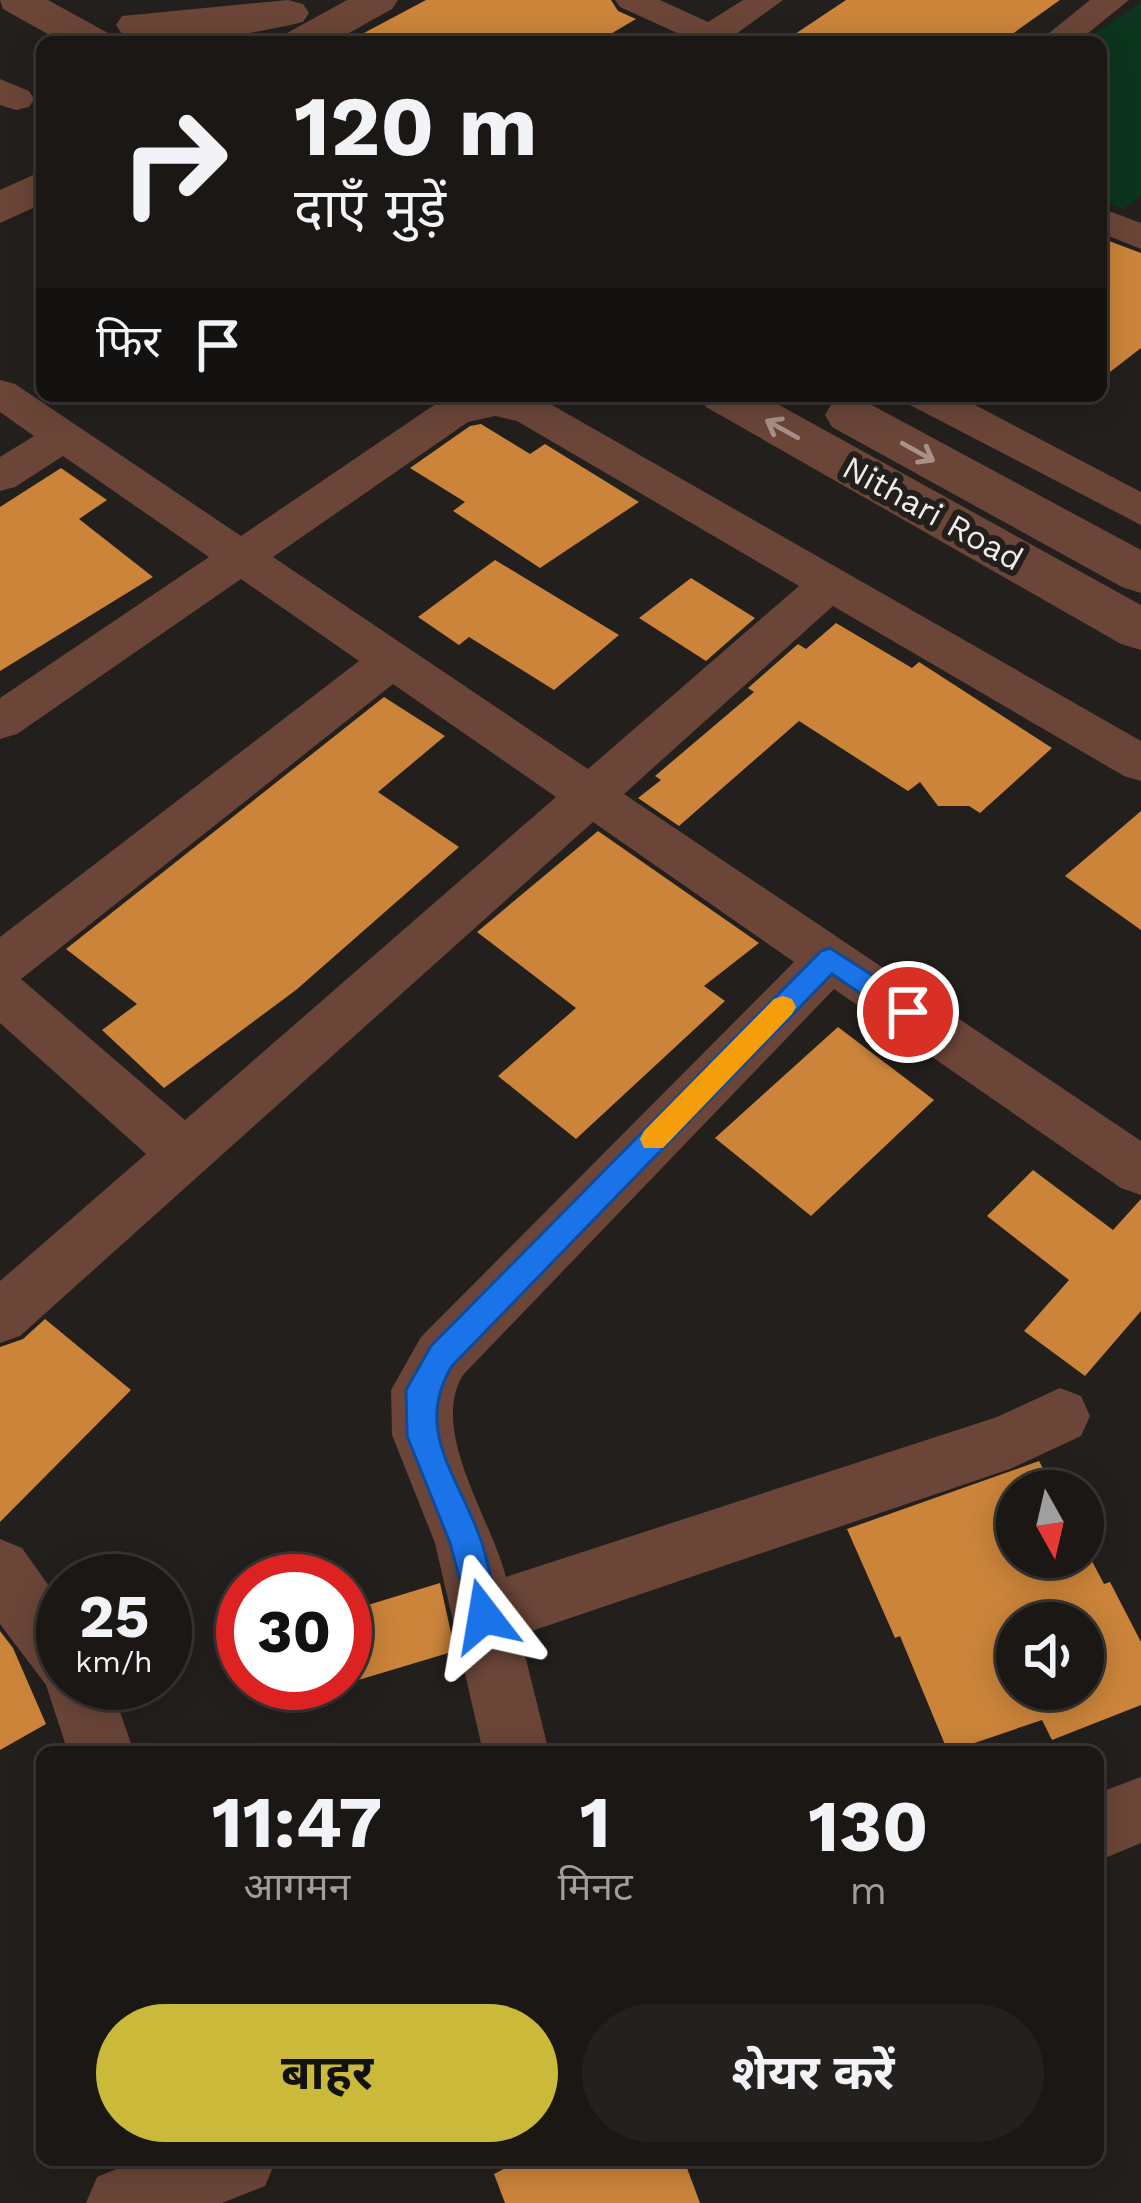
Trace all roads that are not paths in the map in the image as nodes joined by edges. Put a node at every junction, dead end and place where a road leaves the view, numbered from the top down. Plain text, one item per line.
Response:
1 (18, 0) edge
2 (92, 0) edge
3 (377, 0) edge
4 (632, 0) edge
5 (766, 0) edge
6 (1112, 0) edge
7 (310, 25) edge
8 (154, 34) edge
9 (82, 36) edge
10 (262, 36) edge
11 (711, 36) edge
12 (722, 36) edge
13 (1063, 36) edge
14 (36, 149) edge
15 (0, 169) edge
16 (36, 188) edge
17 (0, 208) edge
18 (1107, 222) edge
19 (1141, 238) edge
20 (0, 393) edge
21 (735, 402) edge
22 (827, 402) edge
23 (936, 402) edge
24 (64, 436) junction
25 (0, 477) edge
26 (1141, 510) edge
27 (243, 556) junction
28 (1141, 574) edge
29 (831, 583) junction
30 (1141, 630) edge
31 (392, 660) junction
32 (0, 722) edge
33 (1141, 763) edge
34 (590, 795) junction
35 (830, 959) junction
36 (0, 966) edge
37 (0, 992) edge
38 (185, 1154) junction
39 (1141, 1171) edge
40 (0, 1317) edge
41 (1060, 1416) dead end
42 (0, 1570) edge
43 (484, 1616) junction
44 (36, 1621) edge
45 (87, 1710) edge
46 (99, 1746) edge
47 (516, 1746) edge
48 (1141, 1810) edge
49 (1104, 1825) edge

1 - 9 street
2 - 8 street
3 - 7 street
4 - 11 street
5 - 12 street
6 - 13 street
7 - 8 street
7 - 10 street
14 - 15 street
16 - 17 street
18 - 19 street
20 - 24 street
30 -> 21 street, Nithari Road
22 -> 28 street, Nithari Road
23 - 26 street
24 - 25 street
24 - 27 street
27 - 29 street
27 - 31 street
27 - 32 street
29 - 33 street
29 - 34 street
31 - 34 street
31 - 36 street
34 - 35 street
34 - 38 street
35 - 39 street
35 - 43 street
37 - 38 street
38 - 40 street
41 - 43 street
42 - 44 street
43 - 47 street
45 - 46 street
48 - 49 street

